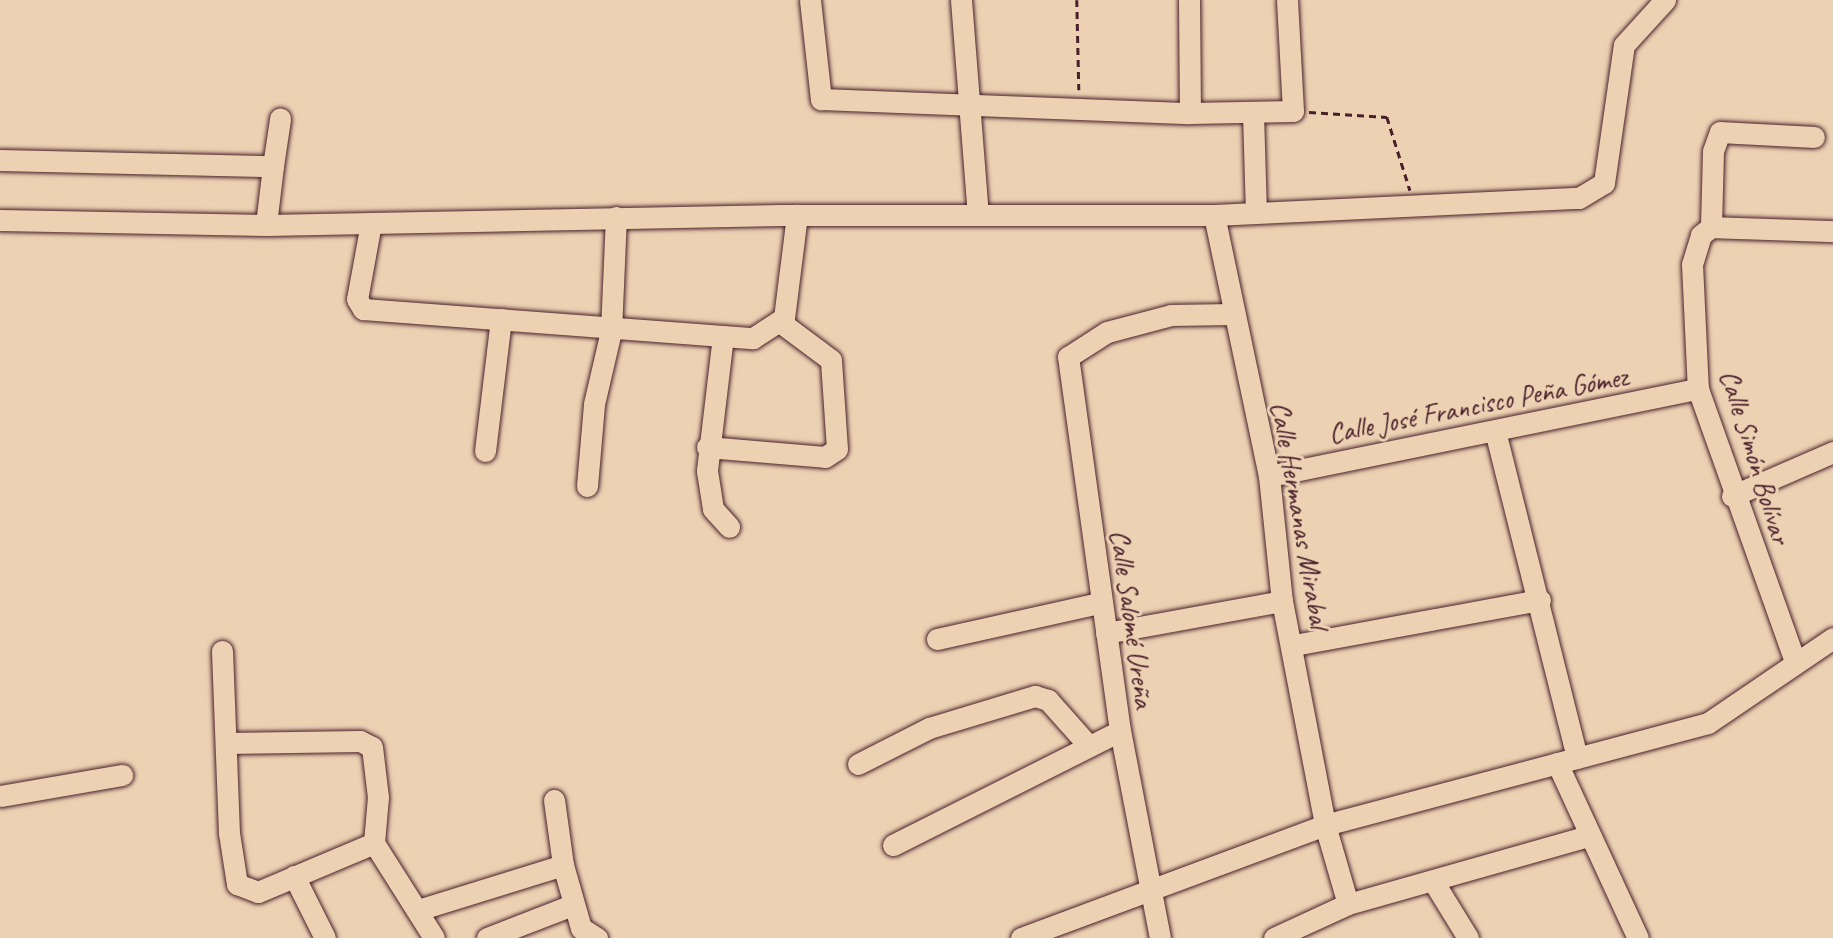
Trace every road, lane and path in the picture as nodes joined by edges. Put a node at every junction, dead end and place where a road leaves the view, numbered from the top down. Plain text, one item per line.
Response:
1 (810, 0) edge
2 (961, 0) edge
3 (1077, 0) edge
4 (1189, 0) edge
5 (1287, 0) edge
6 (1665, 0) edge
7 (969, 107) junction
8 (1079, 111) junction
9 (1293, 111) junction
10 (1190, 113) junction
11 (1253, 113) junction
12 (280, 119) dead end
13 (1814, 137) dead end
14 (0, 160) edge
15 (272, 166) junction
16 (1416, 206) junction
17 (1256, 212) junction
18 (978, 214) junction
19 (797, 215) junction
20 (1214, 215) junction
21 (616, 217) junction
22 (0, 220) edge
23 (371, 223) junction
24 (266, 225) junction
25 (1711, 227) junction
26 (1833, 231) edge
27 (1233, 314) junction
28 (501, 319) junction
29 (780, 322) junction
30 (611, 331) junction
31 (723, 337) junction
32 (1698, 389) junction
33 (1495, 431) junction
34 (707, 447) junction
35 (485, 451) dead end
36 (1833, 452) edge
37 (1269, 476) junction
38 (587, 486) dead end
39 (1732, 496) junction
40 (729, 527) dead end
41 (1540, 600) junction
42 (1282, 601) junction
43 (1100, 603) junction
44 (1106, 632) junction
45 (1833, 638) edge
46 (937, 639) dead end
47 (1293, 645) junction
48 (222, 651) dead end
49 (1795, 661) junction
50 (1120, 731) junction
51 (226, 743) junction
52 (1088, 746) junction
53 (1567, 761) junction
54 (858, 764) dead end
55 (122, 775) dead end
56 (0, 796) edge
57 (554, 800) dead end
58 (1325, 825) junction
59 (1589, 836) junction
60 (374, 843) junction
61 (893, 845) dead end
62 (563, 865) junction
63 (294, 876) junction
64 (1433, 881) junction
65 (1148, 888) junction
66 (572, 905) junction
67 (1348, 905) junction
68 (418, 911) junction
69 (1320, 930) edge
70 (325, 938) edge
71 (434, 938) edge
72 (487, 938) edge
73 (597, 938) edge
74 (1021, 938) edge
75 (1160, 938) edge
76 (1274, 938) edge
77 (1468, 938) edge
78 (1638, 938) edge

1 - 7 street
2 - 7 street
3 - 8 path
4 - 10 street
5 - 9 street
6 - 16 street
7 - 8 street
7 - 18 street
8 - 10 street
9 - 11 street
9 - 16 path
10 - 11 street
11 - 17 street
12 - 15 street
13 - 25 street
14 - 15 street
15 - 24 street
16 - 17 street
17 - 20 street
18 - 19 street
18 - 20 street
19 - 21 street
19 - 29 street
20 - 27 street, Calle Hermanas Mirabal
21 - 23 street
21 - 30 street
22 - 24 street
23 - 24 street
23 - 28 street
25 - 26 street
25 - 32 street, Calle Simón Bolívar
27 - 37 street, Calle Hermanas Mirabal
27 - 43 street, Calle Salomé Ureña
28 - 30 street
28 - 35 street
29 - 31 street
29 - 34 street
30 - 31 street
30 - 38 street
31 - 34 street
32 - 33 street, Calle José Francisco Peña Gómez
32 - 39 street, Calle Simón Bolívar
33 - 37 street, Calle José Francisco Peña Gómez
33 - 41 street
34 - 40 street
36 - 39 street
37 - 42 street, Calle Hermanas Mirabal
39 - 49 street, Calle Simón Bolívar
41 - 47 street
41 - 53 street
42 - 44 street
42 - 47 street, Calle Hermanas Mirabal
43 - 44 street, Calle Salomé Ureña
43 - 46 street
44 - 50 street, Calle Salomé Ureña
45 - 49 street
47 - 58 street, Calle Hermanas Mirabal
48 - 51 street
49 - 53 street
50 - 52 street
50 - 65 street, Calle Salomé Ureña
51 - 60 street
51 - 63 street
52 - 54 street
52 - 61 street
53 - 58 street
53 - 59 street
55 - 56 street
57 - 62 street
58 - 65 street
58 - 67 street, Calle Hermanas Mirabal
59 - 64 street
59 - 78 street
60 - 63 street
60 - 68 street
62 - 66 street
62 - 68 street
63 - 70 street
64 - 67 street
64 - 77 street
65 - 74 street
65 - 75 street, Calle Salomé Ureña
66 - 72 street
66 - 73 street
67 - 69 street
68 - 71 street
69 - 76 street

